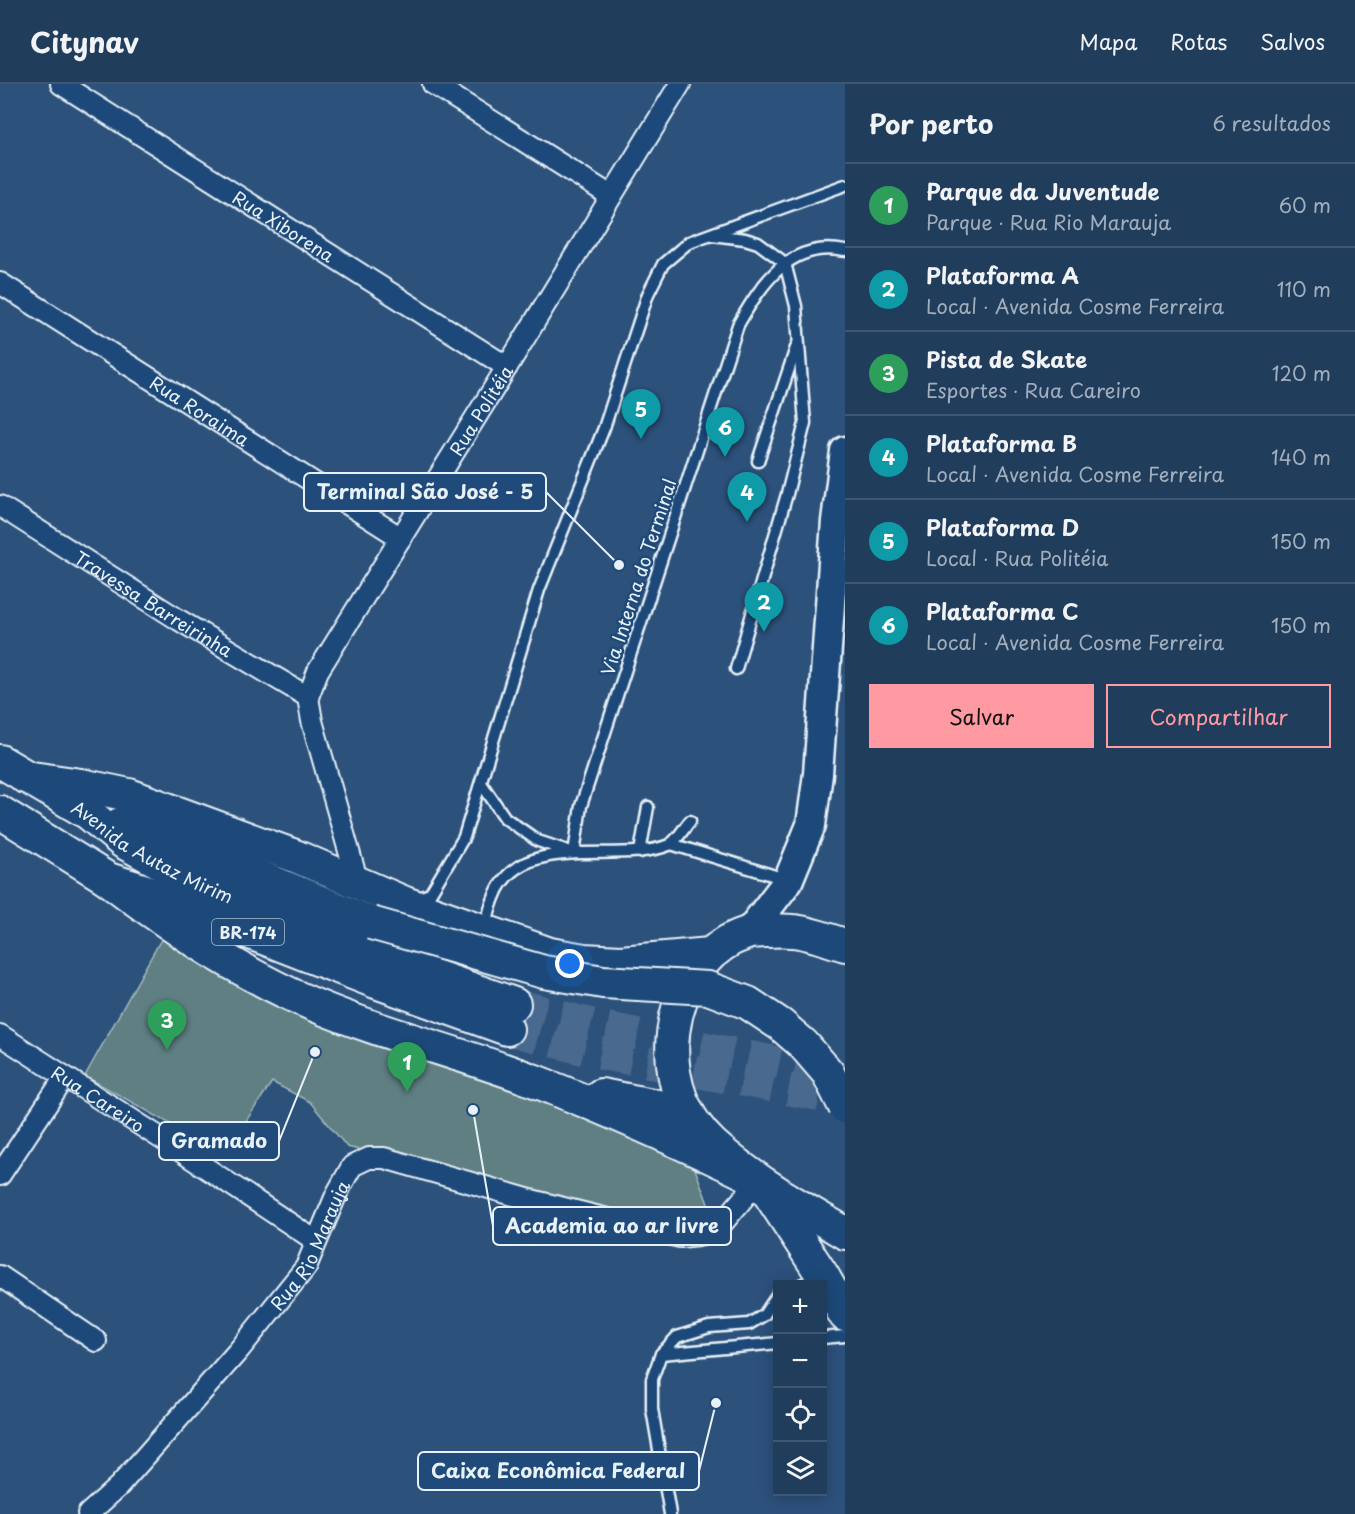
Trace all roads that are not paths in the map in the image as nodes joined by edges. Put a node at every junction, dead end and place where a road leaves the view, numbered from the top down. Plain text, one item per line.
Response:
1 (61, 84) edge
2 (433, 84) edge
3 (680, 84) edge
4 (845, 185) edge
5 (611, 196) junction
6 (708, 234) junction
7 (845, 251) edge
8 (785, 262) junction
9 (0, 283) edge
10 (800, 340) junction
11 (507, 368) junction
12 (845, 451) edge
13 (758, 461) dead end
14 (0, 506) edge
15 (401, 538) junction
16 (736, 669) dead end
17 (308, 697) junction
18 (13, 769) edge
19 (481, 783) junction
20 (648, 807) dead end
21 (0, 812) edge
22 (88, 813) junction
23 (690, 821) dead end
24 (671, 844) junction
25 (640, 852) junction
26 (574, 853) junction
27 (108, 879) junction
28 (788, 880) junction
29 (358, 883) junction
30 (405, 903) junction
31 (748, 932) junction
32 (492, 934) junction
33 (845, 945) edge
34 (710, 954) junction
35 (0, 1035) edge
36 (65, 1077) junction
37 (536, 1081) junction
38 (845, 1107) edge
39 (687, 1112) junction
40 (0, 1175) edge
41 (758, 1181) junction
42 (845, 1233) edge
43 (316, 1241) junction
44 (0, 1276) edge
45 (813, 1280) edge
46 (827, 1295) edge
47 (773, 1300) edge
48 (845, 1315) edge
49 (845, 1336) edge
50 (827, 1338) edge
51 (96, 1341) dead end
52 (773, 1343) edge
53 (661, 1354) junction
54 (88, 1514) edge
55 (670, 1514) edge

1 - 11 street, Rua Xiborena
2 - 5 street
3 - 5 street, Rua Politéia
4 - 6 lane
5 - 11 street, Rua Politéia
6 - 8 lane
6 - 19 lane
7 - 8 lane
8 - 10 lane
8 - 26 lane, Via Interna do Terminal
9 - 15 street, Rua Roraima
10 - 13 lane
10 - 16 lane
11 - 15 street, Rua Politéia
12 - 28 main road
14 - 17 street, Travessa Barreirinha
15 - 17 street, Rua Politéia
17 - 29 street
18 - 22 main road, Avenida Autaz Mirim / BR-174
18 - 29 main road
19 - 26 lane
19 - 30 lane
20 - 25 lane
21 - 27 main road, Avenida Autaz Mirim / BR-174
22 - 27 main road, Avenida Autaz Mirim / BR-174
22 - 38 main road, bridge
23 - 24 lane
24 - 25 lane
24 - 28 lane
25 - 26 lane
26 - 32 lane
27 - 37 main road
28 - 31 main road
29 - 30 main road
30 - 32 main road
31 - 33 main road
31 - 34 main road
32 - 34 main road
34 - 39 main road
35 - 36 street, Rua Careiro
36 - 40 street
36 - 43 street, Rua Careiro
37 - 39 main road
37 - 41 main road
39 - 41 main road
41 - 42 main road
41 - 43 street, Rua Rio Marauja
41 - 45 main road
43 - 54 street, Rua Rio Marauja
44 - 51 street
46 - 48 main road
47 - 53 lane
49 - 50 lane
52 - 53 lane
53 - 55 lane

